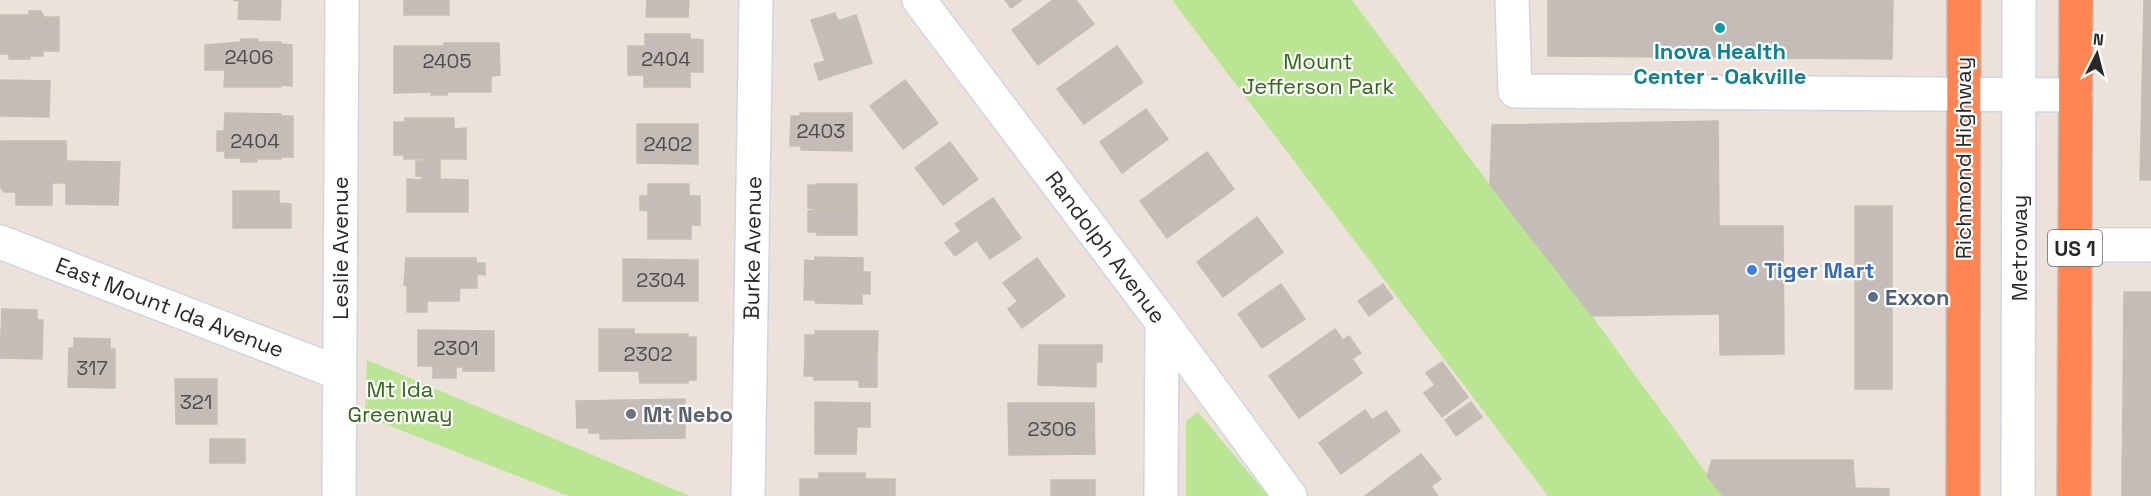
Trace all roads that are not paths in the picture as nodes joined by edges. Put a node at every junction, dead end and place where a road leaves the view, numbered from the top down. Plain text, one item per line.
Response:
1 (342, 0) edge
2 (756, 0) edge
3 (919, 0) edge
4 (1512, 0) edge
5 (1964, 0) edge
6 (2019, 0) edge
7 (2076, 0) edge
8 (1963, 95) junction
9 (2019, 95) junction
10 (2076, 95) junction
11 (0, 242) edge
12 (2075, 245) junction
13 (2151, 245) edge
14 (1162, 322) junction
15 (339, 373) junction
16 (339, 496) edge
17 (748, 496) edge
18 (1161, 496) edge
19 (1290, 496) edge
20 (1963, 496) edge
21 (2018, 496) edge
22 (2074, 496) edge

1 - 15 street, Leslie Avenue
2 - 17 street, Burke Avenue
3 - 14 street, Randolph Avenue
4 - 8 street
5 - 8 highway, Richmond Highway
6 - 9 street, Metroway
7 - 10 highway, US 1
8 - 9 street
8 - 20 highway, Richmond Highway
9 - 10 street
9 - 21 street, Metroway
10 - 12 highway, US 1
11 - 15 street, East Mount Ida Avenue
12 - 13 street
12 - 22 highway, US 1
14 - 18 street
14 - 19 street, Randolph Avenue
15 - 16 street, Leslie Avenue

